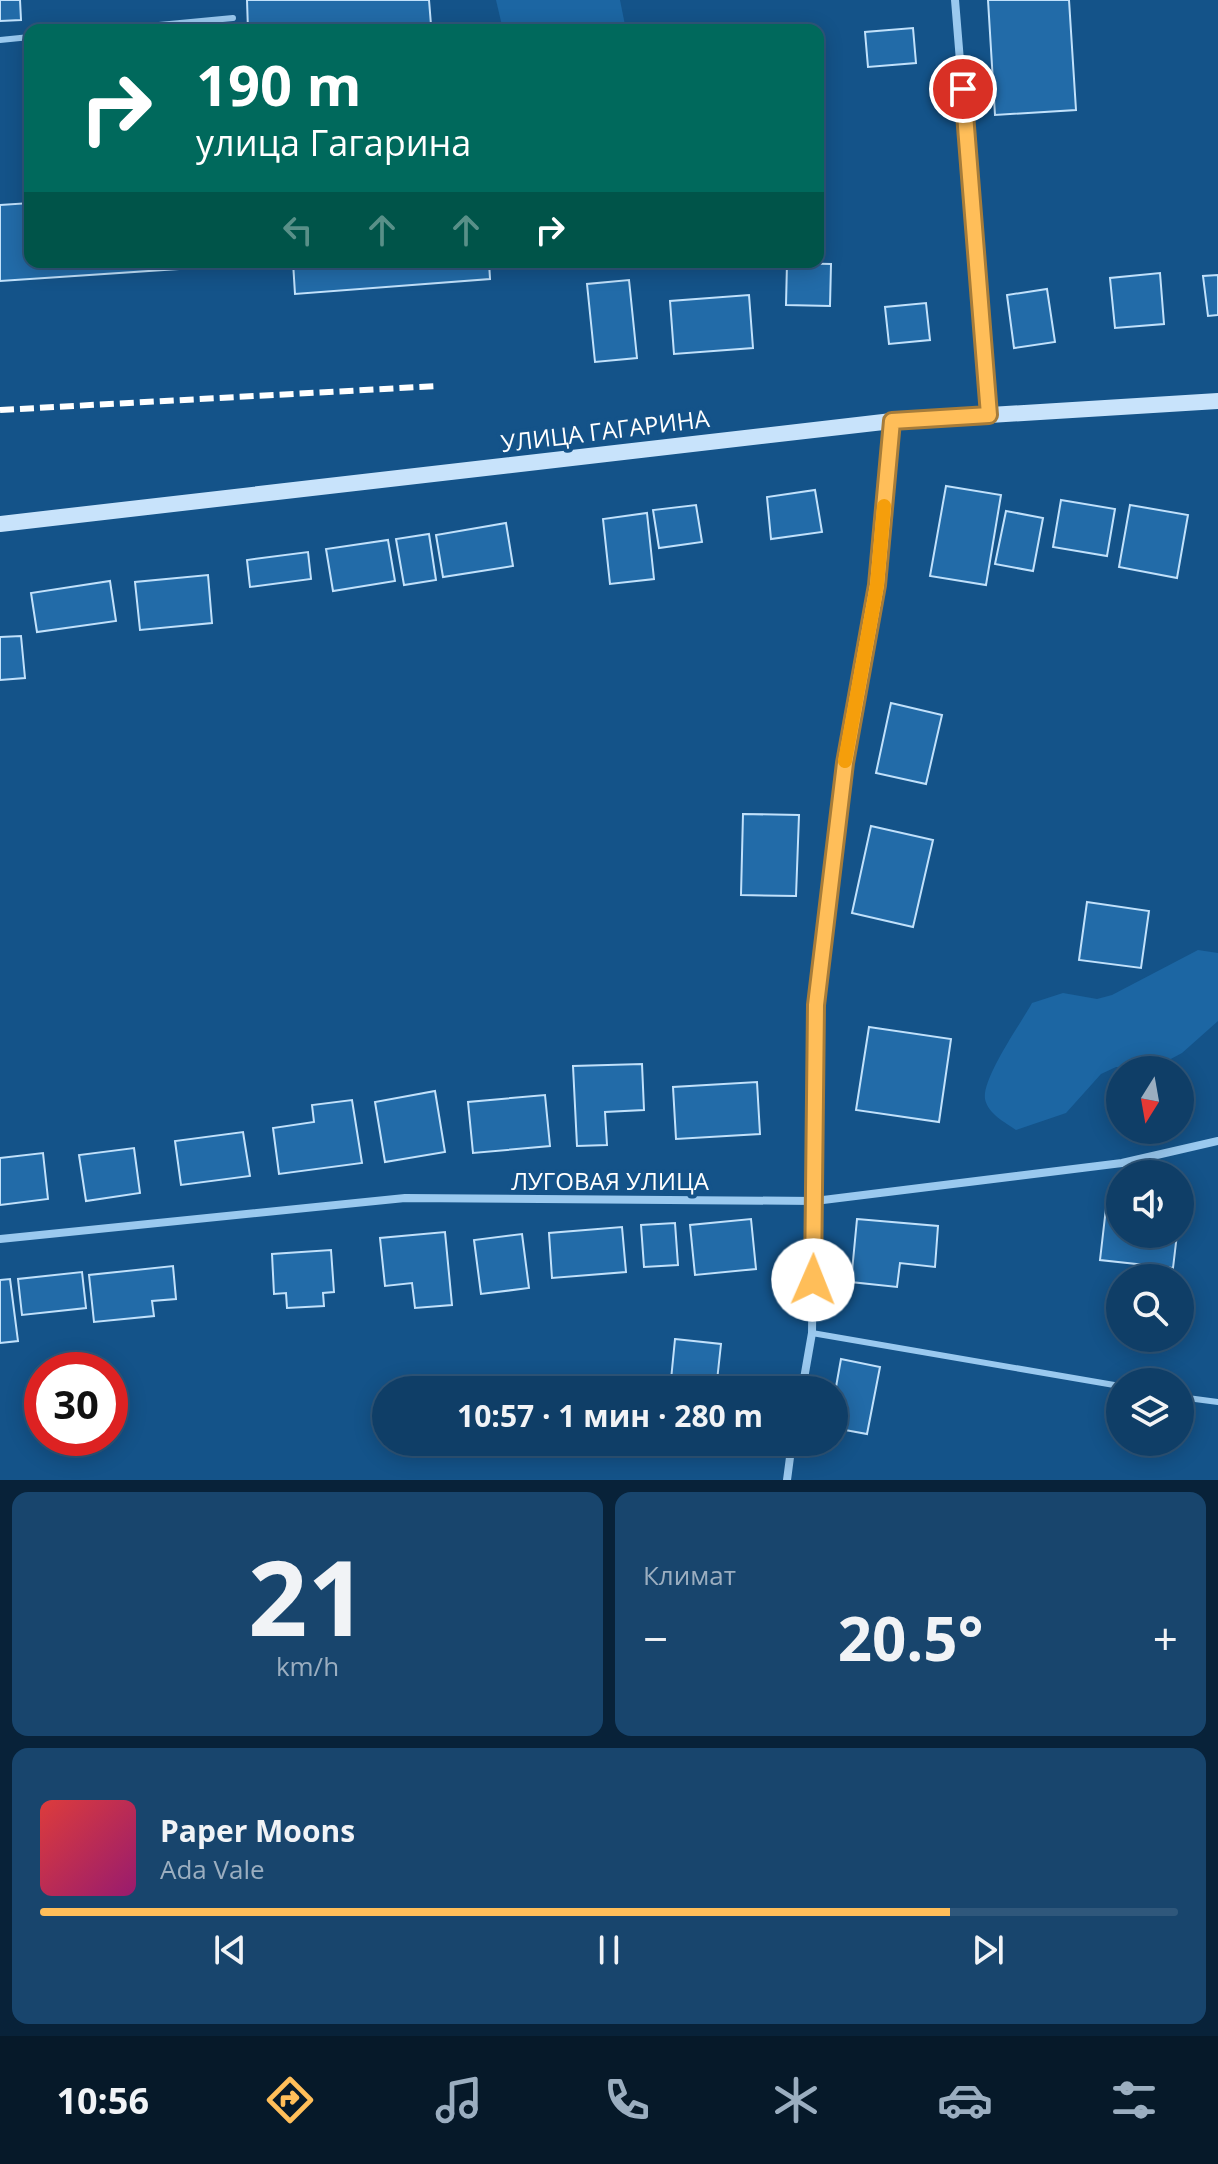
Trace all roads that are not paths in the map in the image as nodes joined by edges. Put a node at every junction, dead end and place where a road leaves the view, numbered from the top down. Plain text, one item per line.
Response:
1 (955, 0) edge
2 (233, 18) dead end
3 (170, 24) edge
4 (24, 38) edge
5 (0, 40) edge
6 (1218, 401) edge
7 (989, 415) junction
8 (892, 421) junction
9 (0, 524) edge
10 (1218, 1141) edge
11 (815, 1201) junction
12 (0, 1239) edge
13 (812, 1333) junction
14 (804, 1376) edge
15 (1106, 1384) edge
16 (1194, 1399) edge
17 (1218, 1402) edge
18 (790, 1456) edge
19 (787, 1480) edge

1 - 7 street
2 - 3 lane
4 - 5 lane
6 - 7 main road, УЛИЦА ГАГАРИНА
7 - 8 main road, УЛИЦА ГАГАРИНА
8 - 9 main road, УЛИЦА ГАГАРИНА
8 - 11 street
10 - 11 street, ЛУГОВАЯ УЛИЦА
11 - 12 street, ЛУГОВАЯ УЛИЦА
11 - 13 street
13 - 14 street
13 - 15 lane
16 - 17 lane
18 - 19 street

